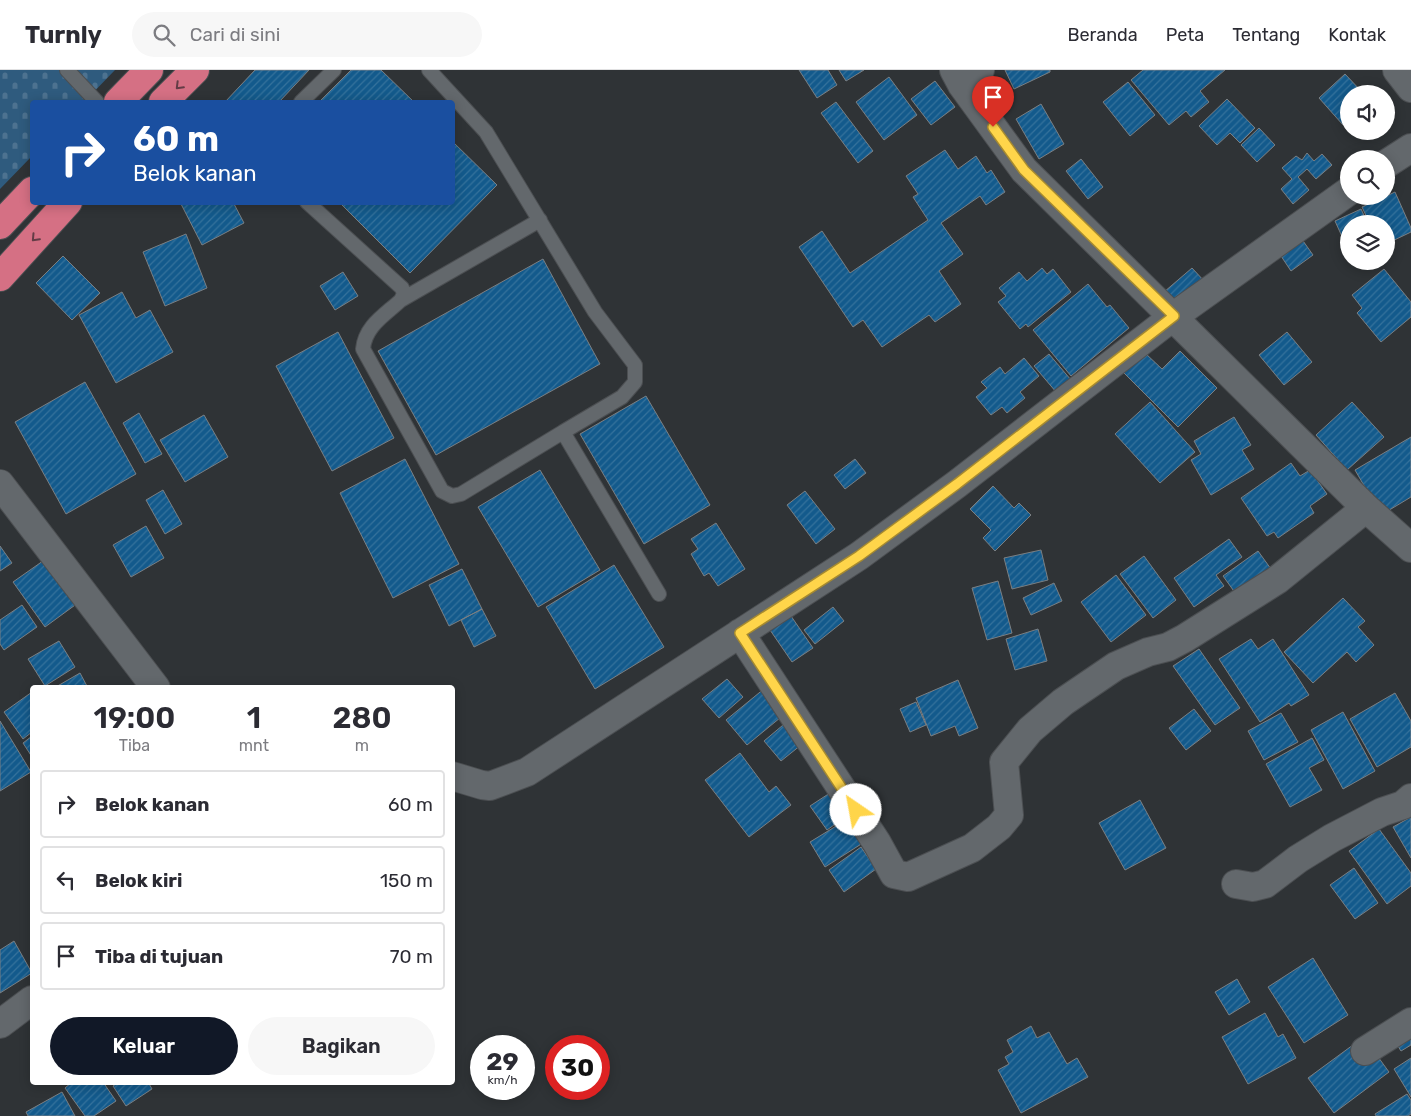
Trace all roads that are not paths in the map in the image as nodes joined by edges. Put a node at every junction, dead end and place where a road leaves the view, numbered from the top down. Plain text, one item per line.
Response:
1 (67, 70) edge
2 (149, 70) edge
3 (195, 70) edge
4 (334, 70) edge
5 (429, 70) edge
6 (1397, 70) edge
7 (965, 75) edge
8 (1411, 88) edge
9 (95, 100) edge
10 (120, 100) edge
11 (165, 100) edge
12 (303, 100) edge
13 (1411, 148) edge
14 (1395, 158) edge
15 (30, 193) edge
16 (1340, 197) edge
17 (65, 205) edge
18 (310, 205) edge
19 (540, 220) junction
20 (0, 225) edge
21 (0, 277) edge
22 (401, 300) junction
23 (1174, 316) junction
24 (563, 432) junction
25 (0, 484) edge
26 (1366, 508) junction
27 (1411, 548) edge
28 (659, 594) dead end
29 (740, 633) junction
30 (154, 685) edge
31 (455, 777) edge
32 (1411, 798) edge
33 (1236, 884) dead end
34 (30, 1002) edge
35 (1411, 1022) edge
36 (0, 1024) edge
37 (1365, 1050) dead end

1 - 9 lane
2 - 10 highway
3 -> 11 highway
4 - 12 lane
5 - 19 lane
6 - 8 street
7 - 23 street
13 - 14 street
15 - 20 highway
16 - 23 street
17 -> 21 highway
18 - 22 lane
19 - 22 lane
19 - 24 lane
22 - 24 lane
23 - 26 street
23 - 29 street
24 - 28 lane
25 - 30 street
26 - 27 street
26 - 29 street
29 - 31 street
32 - 33 street
34 - 36 street
35 - 37 street

